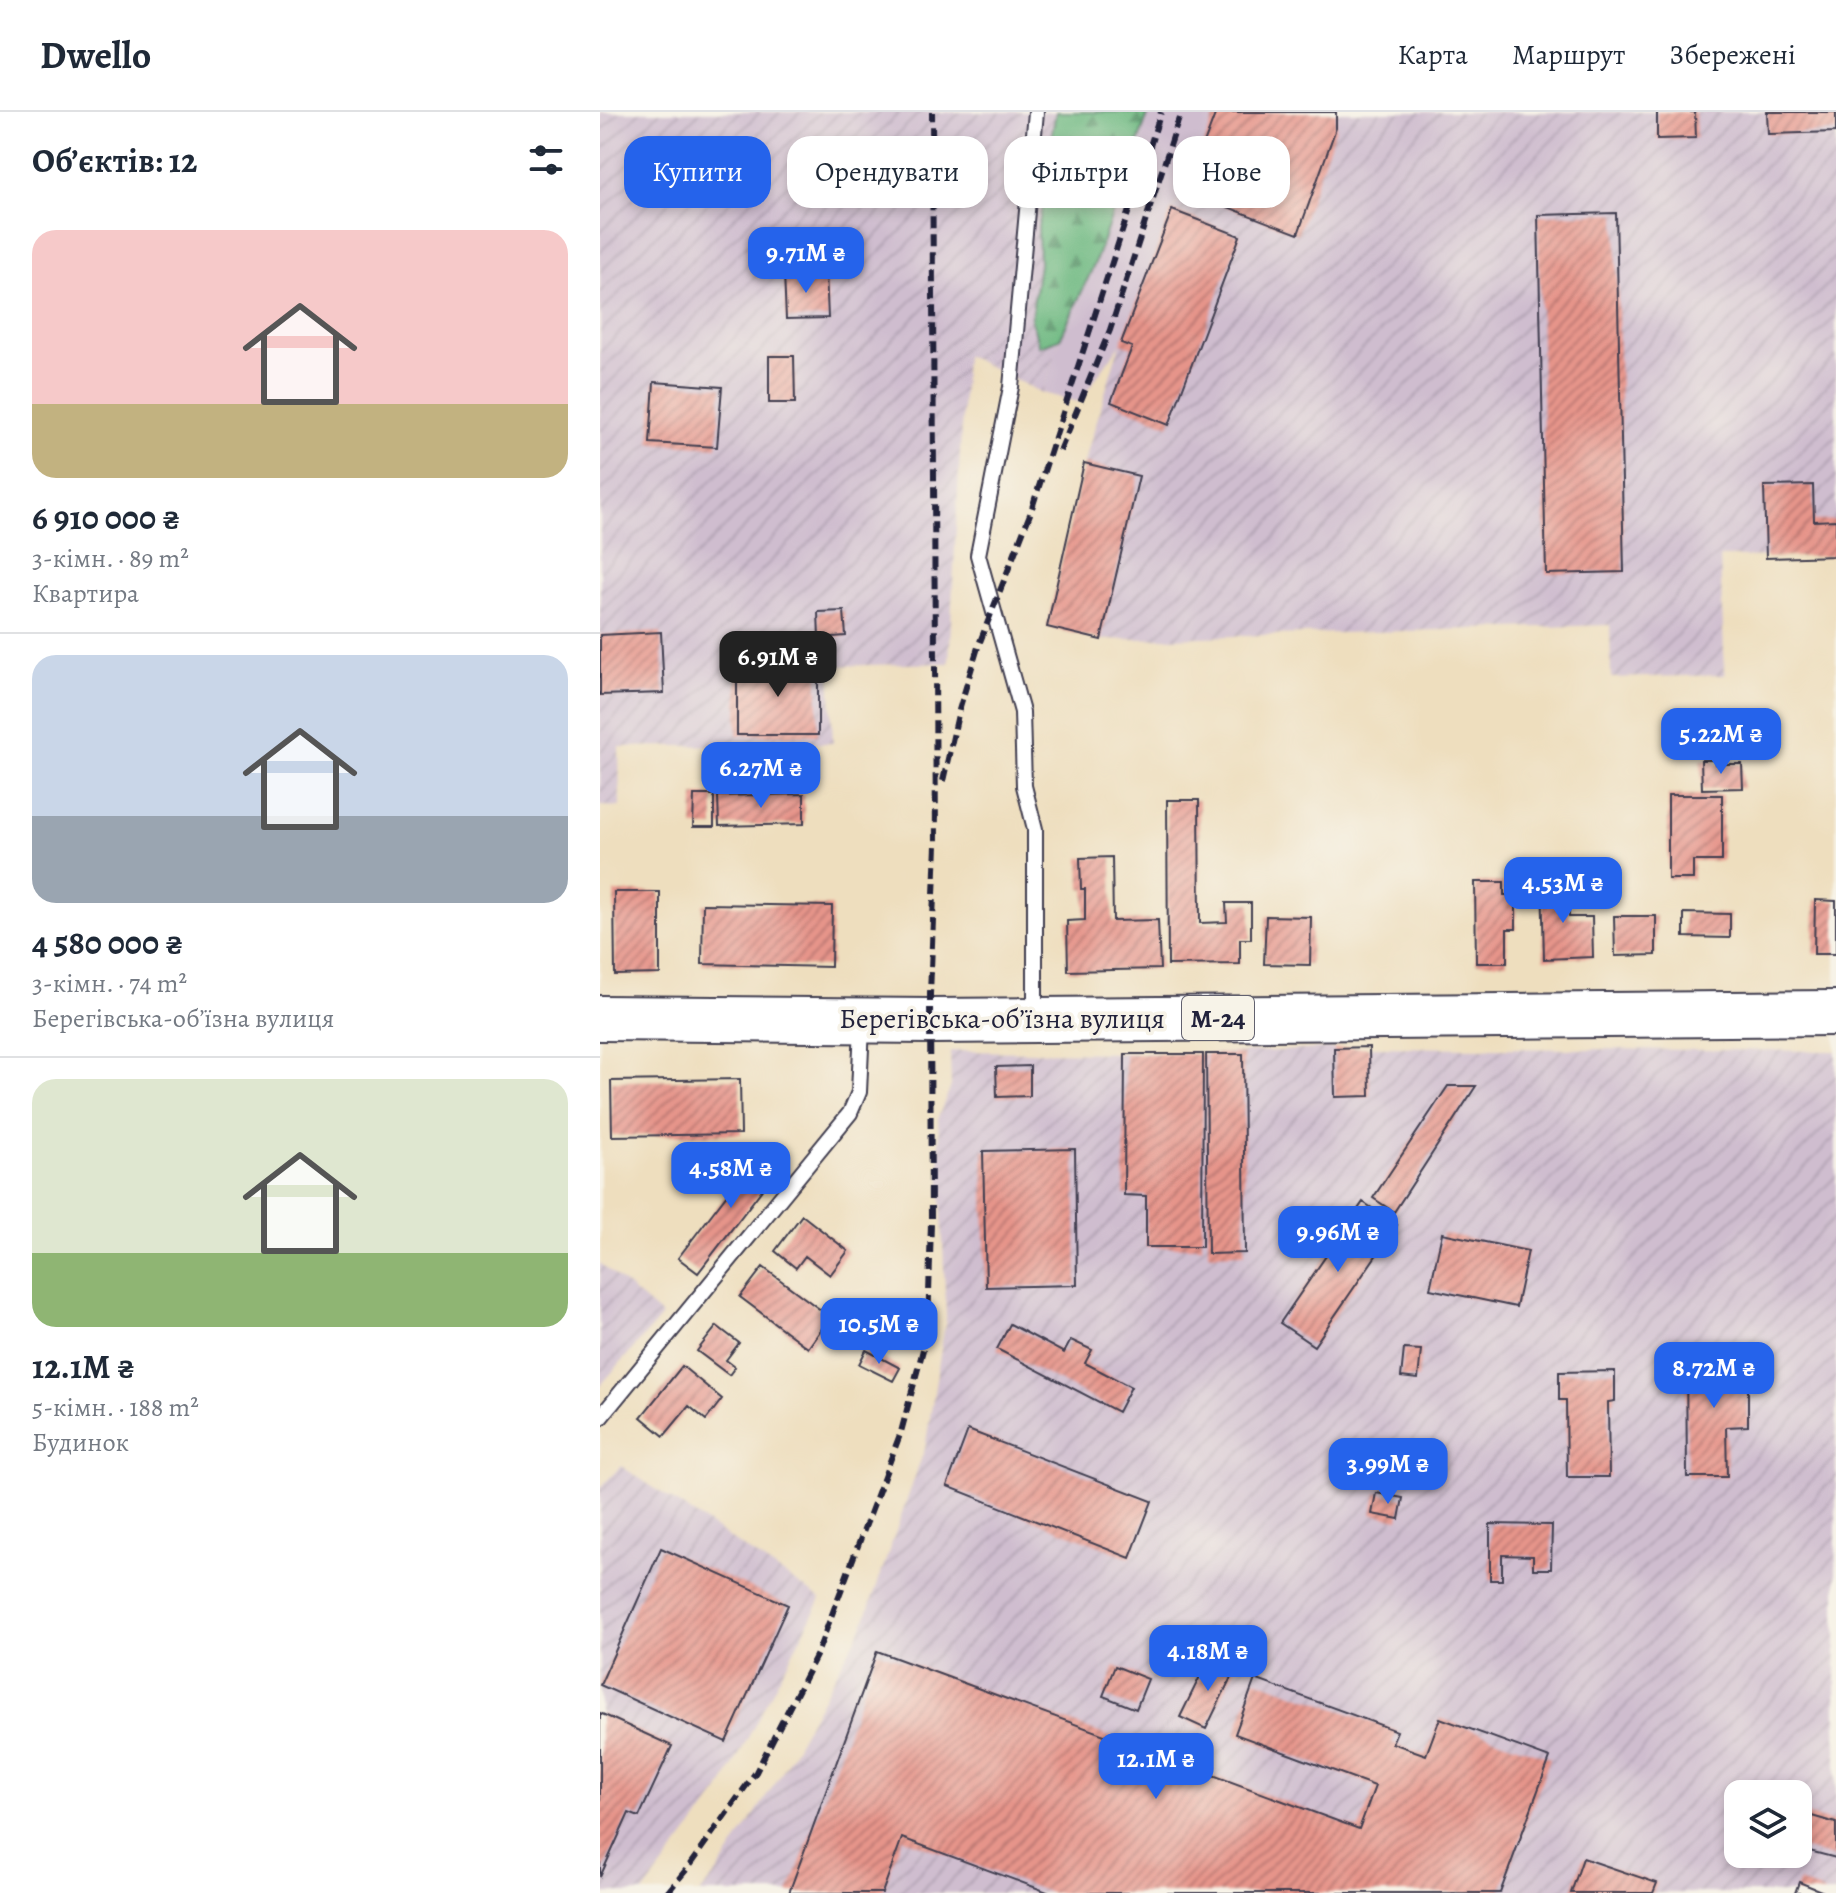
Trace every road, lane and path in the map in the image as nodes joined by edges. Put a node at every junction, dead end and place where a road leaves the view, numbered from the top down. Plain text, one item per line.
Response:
1 (1036, 112) edge
2 (1836, 1013) edge
3 (600, 1018) edge
4 (862, 1020) junction
5 (1035, 1020) junction
6 (600, 1418) edge

1 - 5 lane
2 - 5 highway, Берегівська-обʼїзна вулиця / М-24
3 - 4 highway, Берегівська-обʼїзна вулиця / М-24
4 - 5 highway, Берегівська-обʼїзна вулиця / М-24
4 - 6 lane

